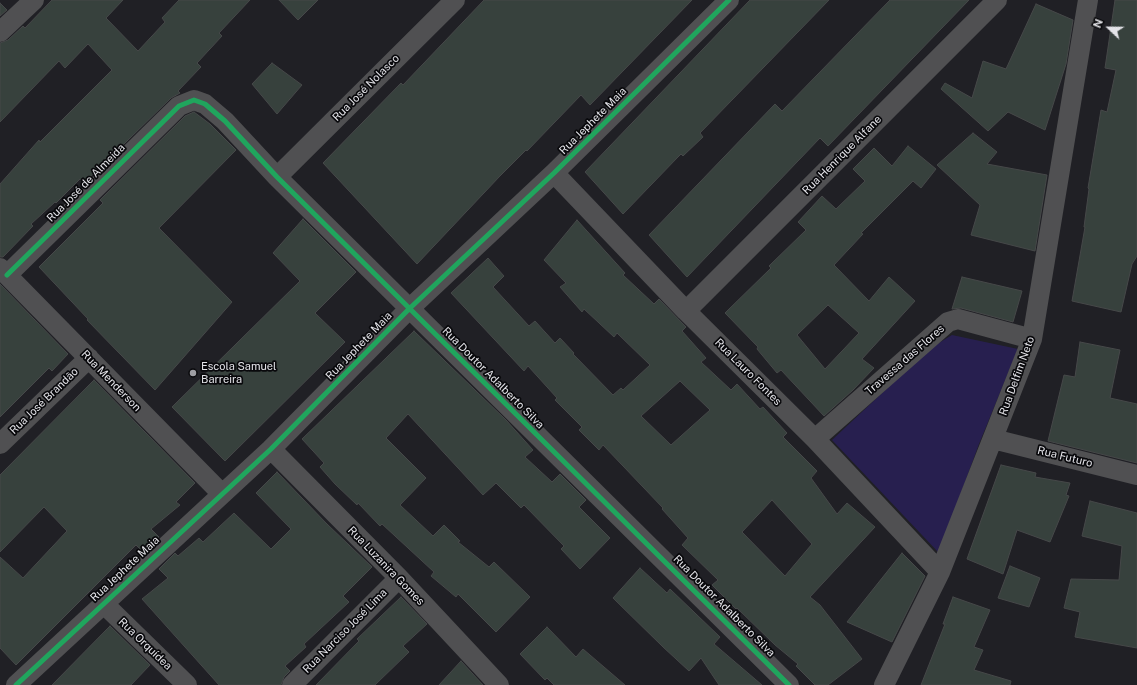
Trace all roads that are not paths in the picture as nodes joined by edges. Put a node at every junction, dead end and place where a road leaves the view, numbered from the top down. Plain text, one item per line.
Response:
1 (34, 0) edge
2 (455, 0) edge
3 (729, 0) edge
4 (997, 0) edge
5 (1088, 0) edge
6 (0, 32) edge
7 (179, 106) joint
8 (554, 174) junction
9 (277, 177) junction
10 (4, 272) edge
11 (409, 309) junction
12 (686, 311) junction
13 (1032, 339) junction
14 (89, 358) junction
15 (815, 439) junction
16 (993, 439) junction
17 (0, 444) edge
18 (271, 449) junction
19 (1137, 475) edge
20 (222, 494) junction
21 (940, 572) junction
22 (399, 578) junction
23 (103, 603) junction
24 (16, 685) edge
25 (187, 685) edge
26 (292, 685) edge
27 (499, 685) edge
28 (789, 685) edge
29 (884, 685) edge

1 - 6 street
2 - 9 street, Rua José Nolasco
3 - 8 street, Rua Jephete Maia
4 - 12 street, Rua Henrique Alfane
5 - 13 street, Rua Delfim Neto
7 - 9 street, Rua Doutor Adalberto Silva
7 - 10 street, Rua José de Almeida
8 - 11 street, Rua Jephete Maia
8 - 12 street, Rua Lauro Fontes
9 - 11 street, Rua Doutor Adalberto Silva
10 - 14 street, Rua Menderson
11 - 18 street, Rua Jephete Maia
11 - 28 street, Rua Doutor Adalberto Silva
12 - 15 street, Rua Lauro Fontes
13 - 15 street, Travessa das Flores
13 - 16 street, Rua Delfim Neto
14 - 17 street, Rua José Brandão
14 - 20 street, Rua Menderson
15 - 21 street, Rua Lauro Fontes
16 - 19 street, Rua Futuro
16 - 21 street, Rua Delfim Neto
18 - 20 street, Rua Jephete Maia
18 - 22 street, Rua Luzanira Gomes
20 - 23 street, Rua Jephete Maia
21 - 29 street, Rua Delfim Neto
22 - 26 street, Rua Narciso José Lima
22 - 27 street, Rua Luzanira Gomes
23 - 24 street, Rua Jephete Maia
23 - 25 street, Rua Orquídea

